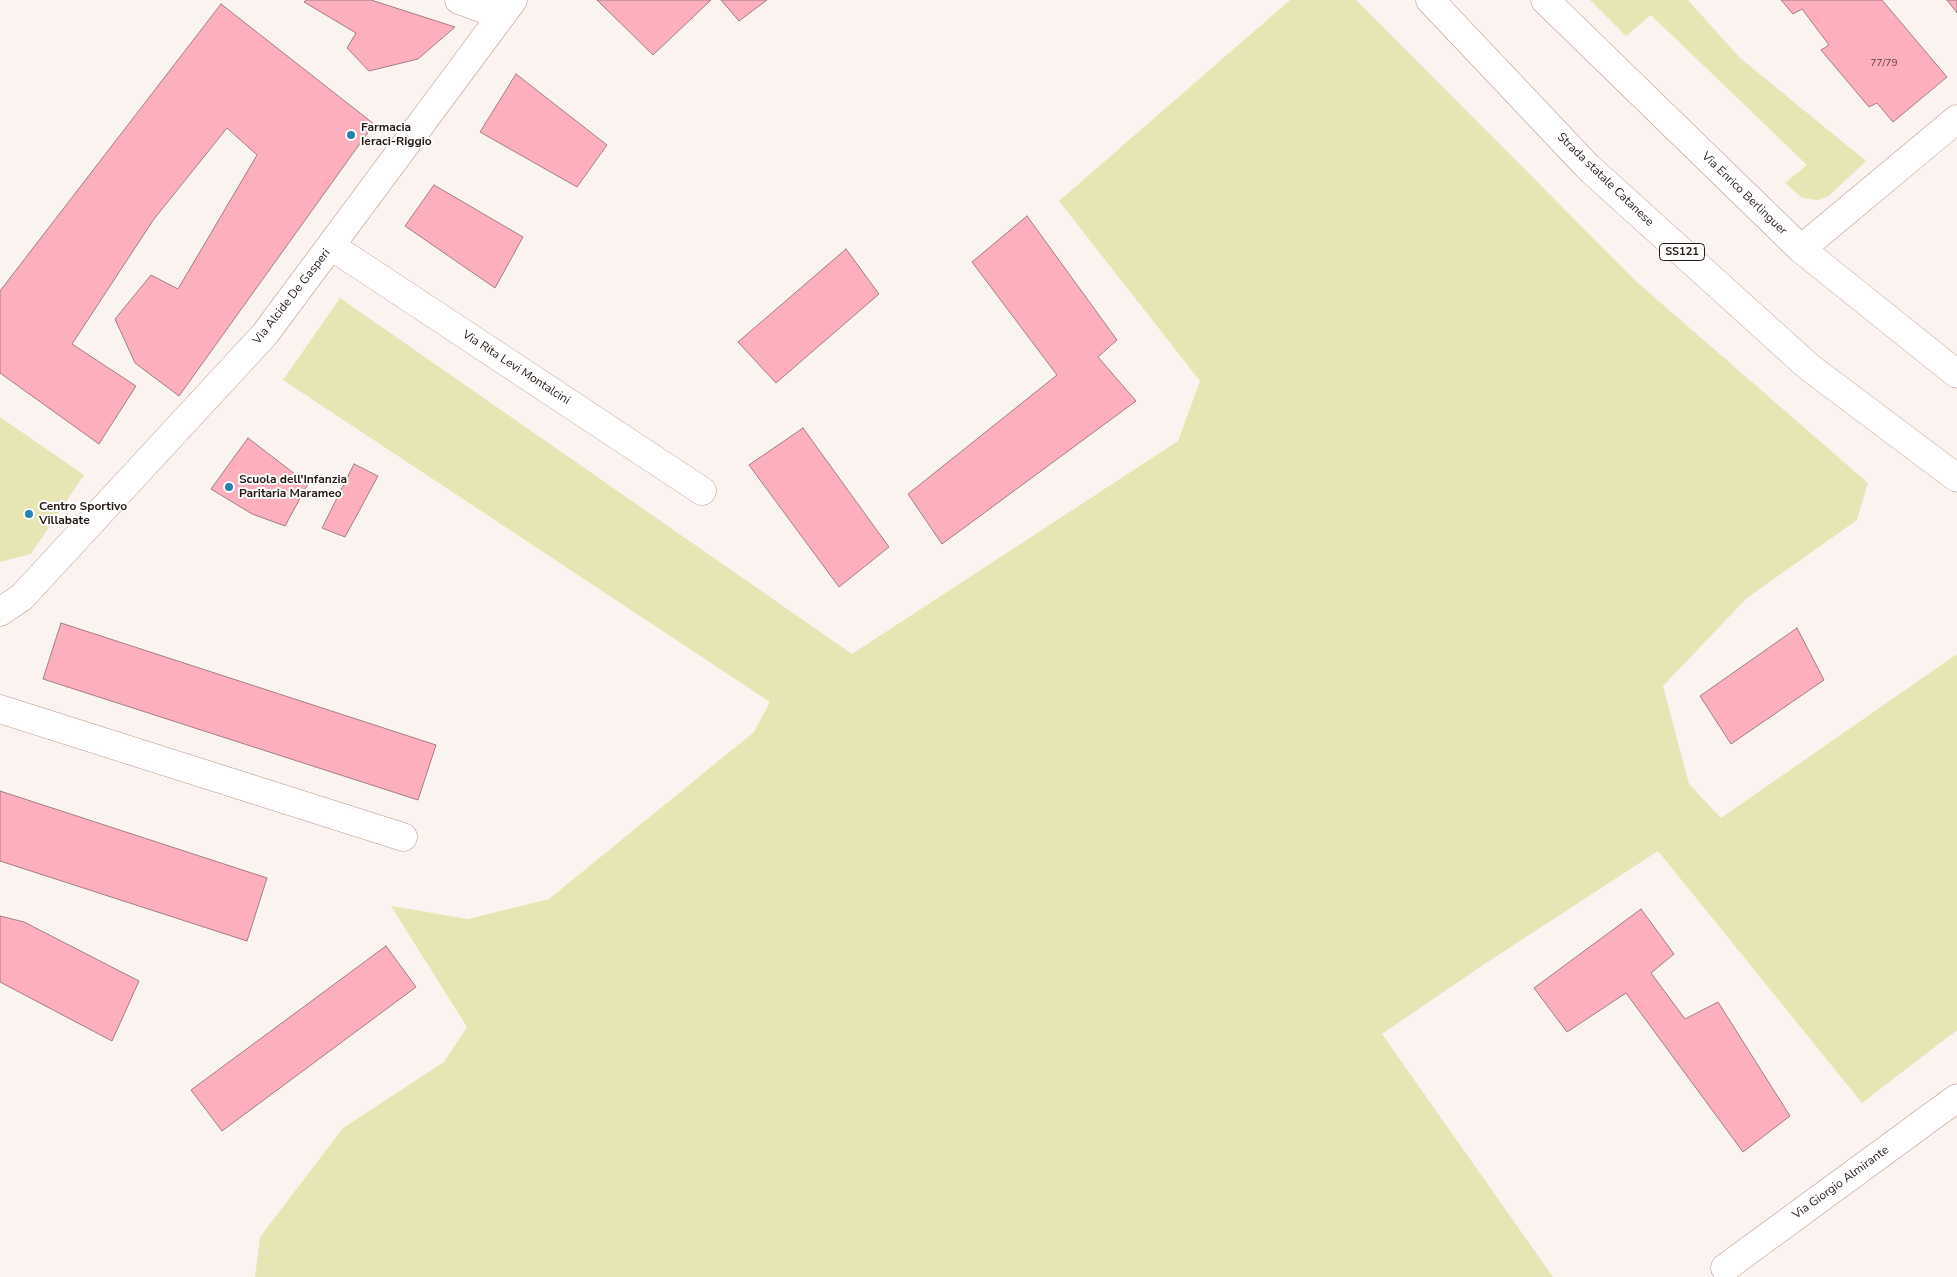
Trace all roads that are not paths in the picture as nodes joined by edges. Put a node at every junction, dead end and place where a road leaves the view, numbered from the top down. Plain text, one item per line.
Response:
1 (459, 0) edge
2 (1430, 0) edge
3 (1545, 0) edge
4 (507, 8) edge
5 (1957, 119) edge
6 (331, 246) junction
7 (1801, 249) junction
8 (1957, 374) edge
9 (1957, 478) edge
10 (702, 490) dead end
11 (0, 612) edge
12 (0, 709) edge
13 (403, 837) dead end
14 (1957, 1098) edge
15 (1725, 1268) dead end

1 - 4 street
2 - 9 street, Strada statale Catanese / SS121
3 - 7 street, Via Enrico Berlinguer
4 - 6 street, Via Alcide De Gasperi
5 - 7 street
6 - 10 street, Via Rita Levi Montalcini
6 - 11 street, Via Alcide De Gasperi
7 - 8 street, Via Enrico Berlinguer
12 - 13 street
14 - 15 street, Via Giorgio Almirante

